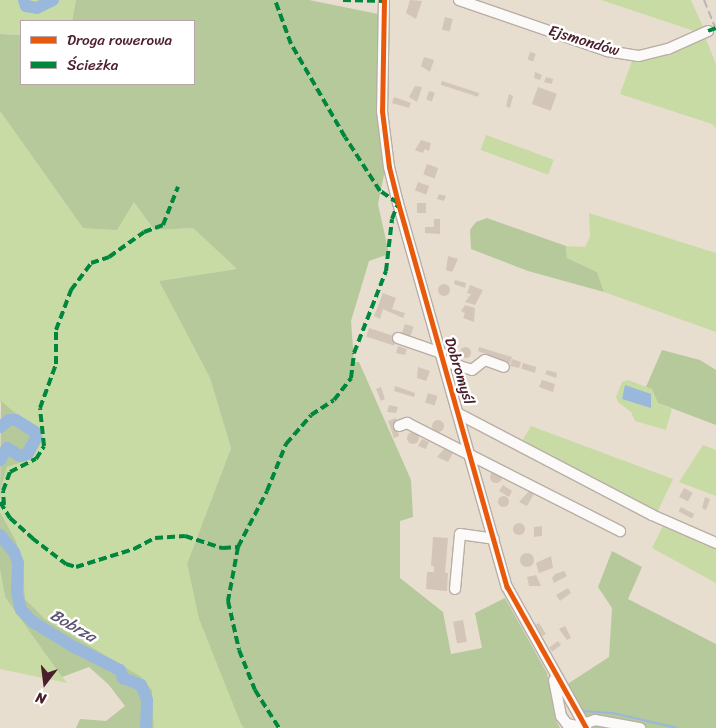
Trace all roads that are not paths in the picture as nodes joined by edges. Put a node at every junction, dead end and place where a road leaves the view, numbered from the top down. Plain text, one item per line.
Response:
1 (384, 0) edge
2 (459, 0) edge
3 (708, 31) dead end
4 (398, 338) dead end
5 (442, 357) junction
6 (504, 366) dead end
7 (459, 414) junction
8 (399, 426) dead end
9 (472, 456) junction
10 (620, 531) dead end
11 (494, 539) junction
12 (716, 543) edge
13 (455, 590) dead end
14 (552, 671) junction
15 (584, 726) edge
16 (640, 728) edge

1 - 5 street, Dobromyśl
2 - 3 street, Ejsmondów
4 - 5 street
5 - 6 street
5 - 7 street, Dobromyśl
7 - 9 street, Dobromyśl
7 - 12 street
8 - 9 street
9 - 10 street
9 - 11 street, Dobromyśl
11 - 13 street
11 - 14 street, Dobromyśl
14 - 15 street, Dobromyśl
14 - 15 street
15 - 16 street

